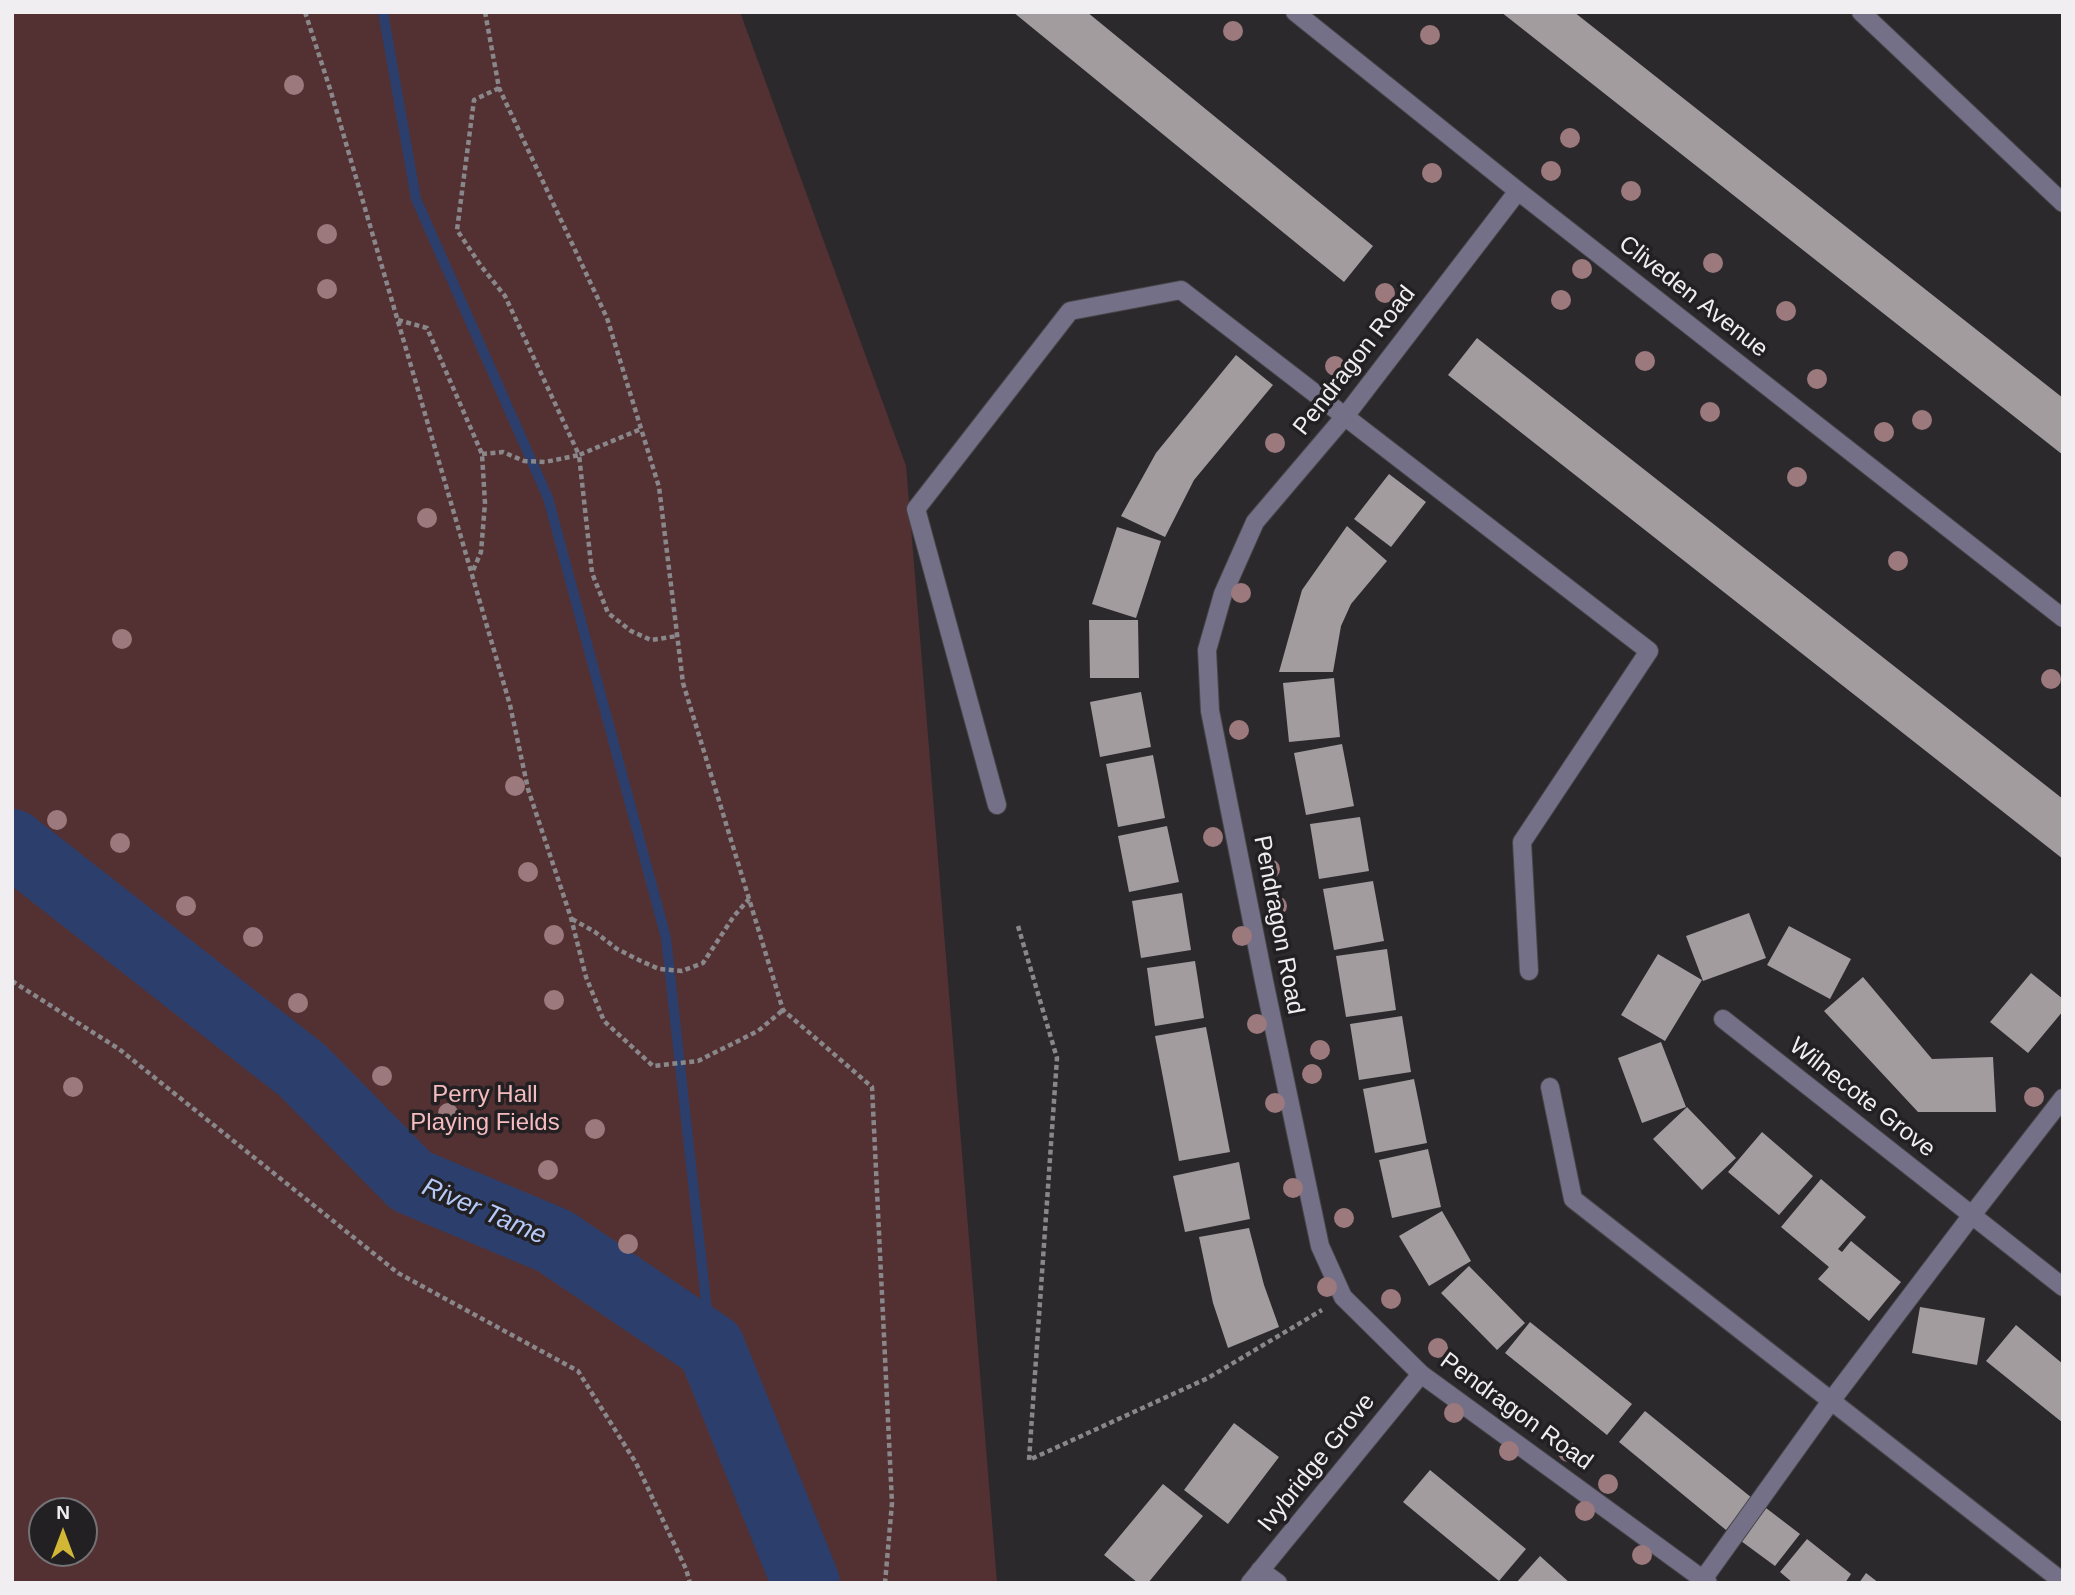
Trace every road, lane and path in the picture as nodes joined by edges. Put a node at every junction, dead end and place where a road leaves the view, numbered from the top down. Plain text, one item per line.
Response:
1 (305, 12) edge
2 (485, 12) edge
3 (1295, 12) edge
4 (1861, 12) edge
5 (499, 89) junction
6 (1518, 191) junction
7 (2063, 203) edge
8 (398, 320) junction
9 (1346, 415) junction
10 (641, 429) junction
11 (482, 454) junction
12 (579, 455) junction
13 (472, 574) junction
14 (2063, 618) edge
15 (677, 636) junction
16 (997, 805) dead end
17 (749, 898) junction
18 (571, 918) junction
19 (1018, 926) dead end
20 (1529, 971) dead end
21 (12, 981) edge
22 (783, 1010) junction
23 (1723, 1019) dead end
24 (1550, 1087) dead end
25 (2063, 1098) edge
26 (1972, 1215) junction
27 (2063, 1287) edge
28 (1343, 1297) junction
29 (1421, 1374) junction
30 (1832, 1401) junction
31 (1255, 1576) edge
32 (1706, 1580) edge
33 (2063, 1582) edge
34 (690, 1583) edge
35 (886, 1583) edge
36 (1278, 1583) edge

1 - 8 path
2 - 5 path
3 - 6 street, Cliveden Avenue
4 - 7 street
5 - 10 path
5 - 12 path
6 - 9 street, Pendragon Road
6 - 14 street, Cliveden Avenue
8 - 11 path
8 - 13 path
9 - 16 street
9 - 20 street
9 - 28 street, Pendragon Road
10 - 12 path
10 - 15 path
11 - 12 path
11 - 13 path
12 - 15 path
13 - 18 path
15 - 17 path
17 - 18 path
17 - 22 path
18 - 22 path
19 - 28 path
21 - 34 path
22 - 35 path
23 - 26 street, Wilnecote Grove
24 - 30 street
25 - 26 street
26 - 27 street, Wilnecote Grove
26 - 30 street
28 - 29 street, Pendragon Road
29 - 31 street, Ivybridge Grove
29 - 32 street, Pendragon Road
30 - 32 street
30 - 33 street
31 - 36 street

